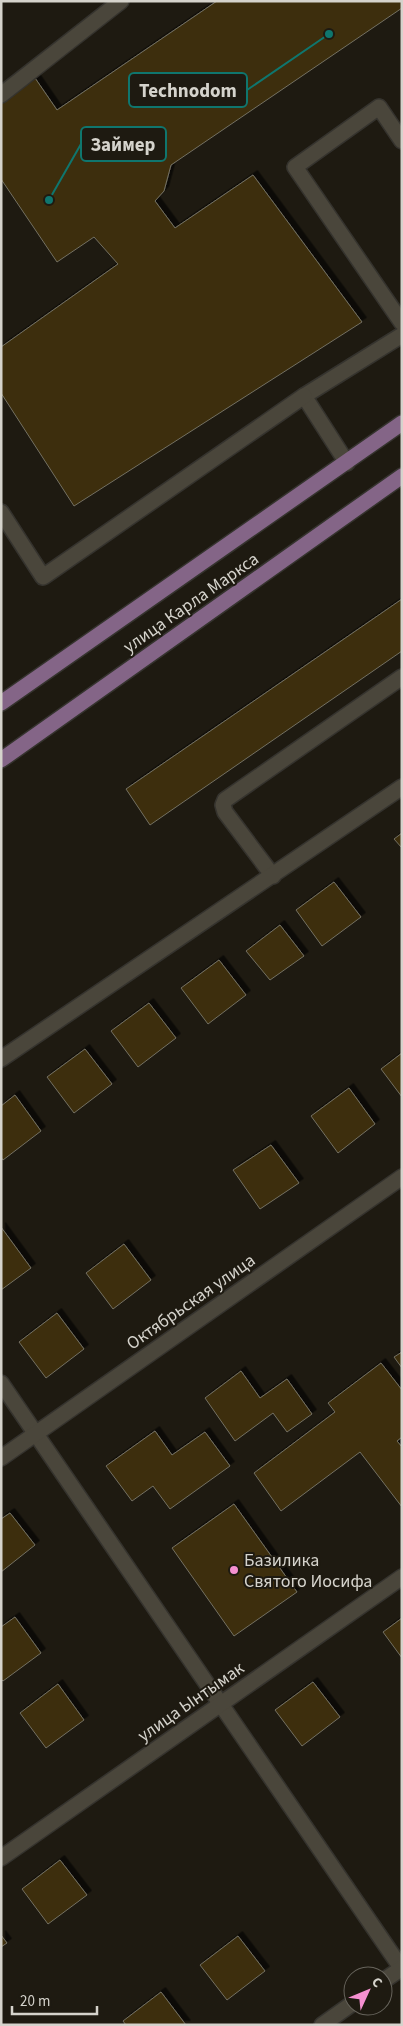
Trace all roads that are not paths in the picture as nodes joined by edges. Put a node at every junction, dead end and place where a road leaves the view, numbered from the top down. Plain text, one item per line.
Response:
1 (121, 1) edge
2 (1, 95) edge
3 (402, 141) edge
4 (402, 324) edge
5 (402, 335) edge
6 (304, 396) junction
7 (402, 423) edge
8 (347, 463) junction
9 (402, 476) edge
10 (1, 512) edge
11 (402, 677) edge
12 (1, 703) edge
13 (1, 760) edge
14 (402, 787) edge
15 (273, 876) junction
16 (1, 1059) edge
17 (402, 1177) edge
18 (1, 1383) edge
19 (36, 1434) junction
20 (1, 1458) edge
21 (402, 1577) edge
22 (221, 1704) junction
23 (1, 1858) edge
24 (402, 1968) edge
25 (343, 2010) edge
26 (322, 2025) edge

1 - 2 street
3 - 4 street
5 - 6 street
6 - 8 street
6 - 10 street
7 - 8 main road, улица Карла Маркса
8 - 12 main road, улица Карла Маркса
9 - 13 main road, улица Карла Маркса
11 - 15 street
14 - 15 street
15 - 16 street
17 - 19 street, Октябрьская улица
18 - 19 street
19 - 20 street, Октябрьская улица
19 - 22 street
21 - 22 street, улица Ынтымак
22 - 23 street, улица Ынтымак
22 - 24 street
25 - 26 street

